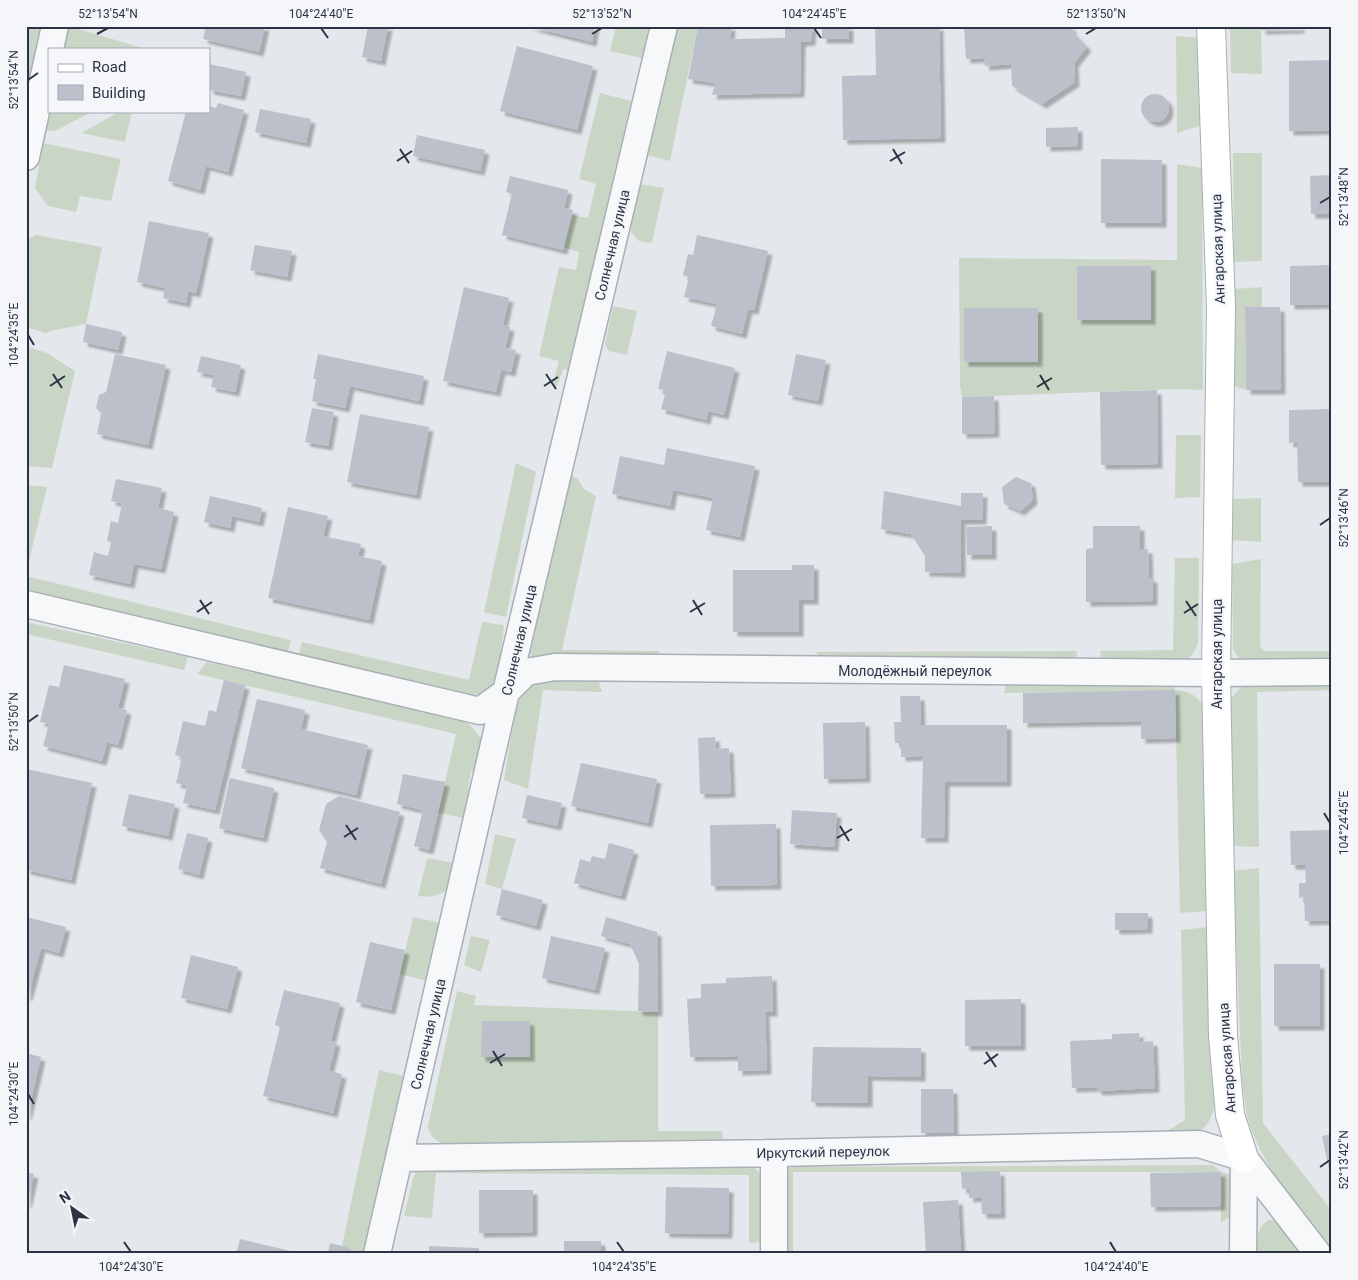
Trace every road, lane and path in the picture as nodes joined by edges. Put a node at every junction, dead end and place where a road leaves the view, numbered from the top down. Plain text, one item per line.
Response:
1 (55, 26) edge
2 (664, 26) edge
3 (1211, 26) edge
4 (50, 48) edge
5 (48, 55) edge
6 (33, 91) edge
7 (26, 157) edge
8 (26, 604) edge
9 (1332, 672) edge
10 (1216, 673) junction
11 (506, 692) junction
12 (774, 1153) junction
13 (400, 1158) junction
14 (1244, 1158) junction
15 (377, 1254) edge
16 (774, 1254) edge
17 (1243, 1254) edge
18 (1318, 1254) edge

1 - 4 street
2 - 11 street, Солнечная улица
3 - 10 street, Ангарская улица
5 - 6 street
6 - 7 street
8 - 11 street, Молодёжный переулок
9 - 10 street, Молодёжный переулок
10 - 11 street, Молодёжный переулок
10 - 14 street, Ангарская улица
11 - 13 street, Солнечная улица
12 - 13 street, Иркутский переулок
12 - 14 street, Иркутский переулок
12 - 16 street
13 - 15 street, Солнечная улица
14 - 17 street
14 - 18 street, Ангарская улица

